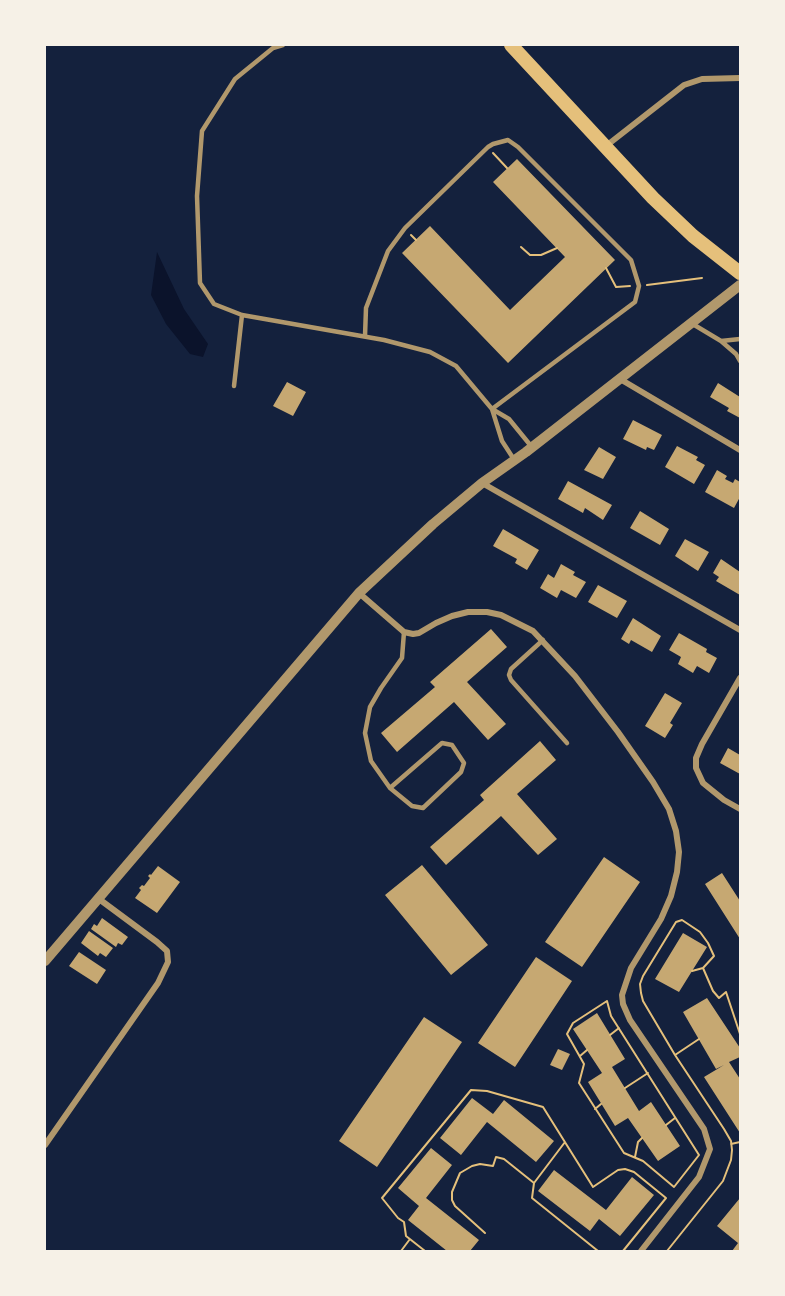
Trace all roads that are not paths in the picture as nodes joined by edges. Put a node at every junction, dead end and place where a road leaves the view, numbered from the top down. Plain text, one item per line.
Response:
1 (283, 45) edge
2 (511, 45) edge
3 (740, 78) edge
4 (605, 147) junction
5 (740, 273) edge
6 (740, 285) edge
7 (242, 315) junction
8 (690, 323) junction
9 (365, 336) junction
10 (740, 339) edge
11 (721, 341) junction
12 (740, 361) edge
13 (620, 379) junction
14 (234, 386) dead end
15 (492, 409) junction
16 (532, 448) junction
17 (740, 450) edge
18 (515, 461) junction
19 (482, 483) junction
20 (359, 593) junction
21 (740, 630) edge
22 (404, 632) junction
23 (543, 640) junction
24 (740, 678) edge
25 (567, 743) dead end
26 (390, 788) junction
27 (740, 809) edge
28 (99, 899) junction
29 (45, 961) edge
30 (45, 1145) edge
31 (641, 1251) edge

1 - 7 lane
2 - 4 main road
3 - 4 street
4 - 5 main road
6 - 8 street
7 - 9 lane
7 - 14 lane
8 - 11 lane
8 - 13 street
9 - 15 lane
9 - 15 lane
10 - 11 lane
11 - 12 lane
13 - 16 street
13 - 17 street
15 - 16 lane
15 - 18 lane
16 - 18 street
18 - 19 street
19 - 20 street
19 - 21 street
20 - 22 street
20 - 28 street
22 - 23 street
22 - 26 lane
23 - 25 lane
23 - 31 street
24 - 27 street
26 - 26 lane
28 - 29 street
28 - 30 street

